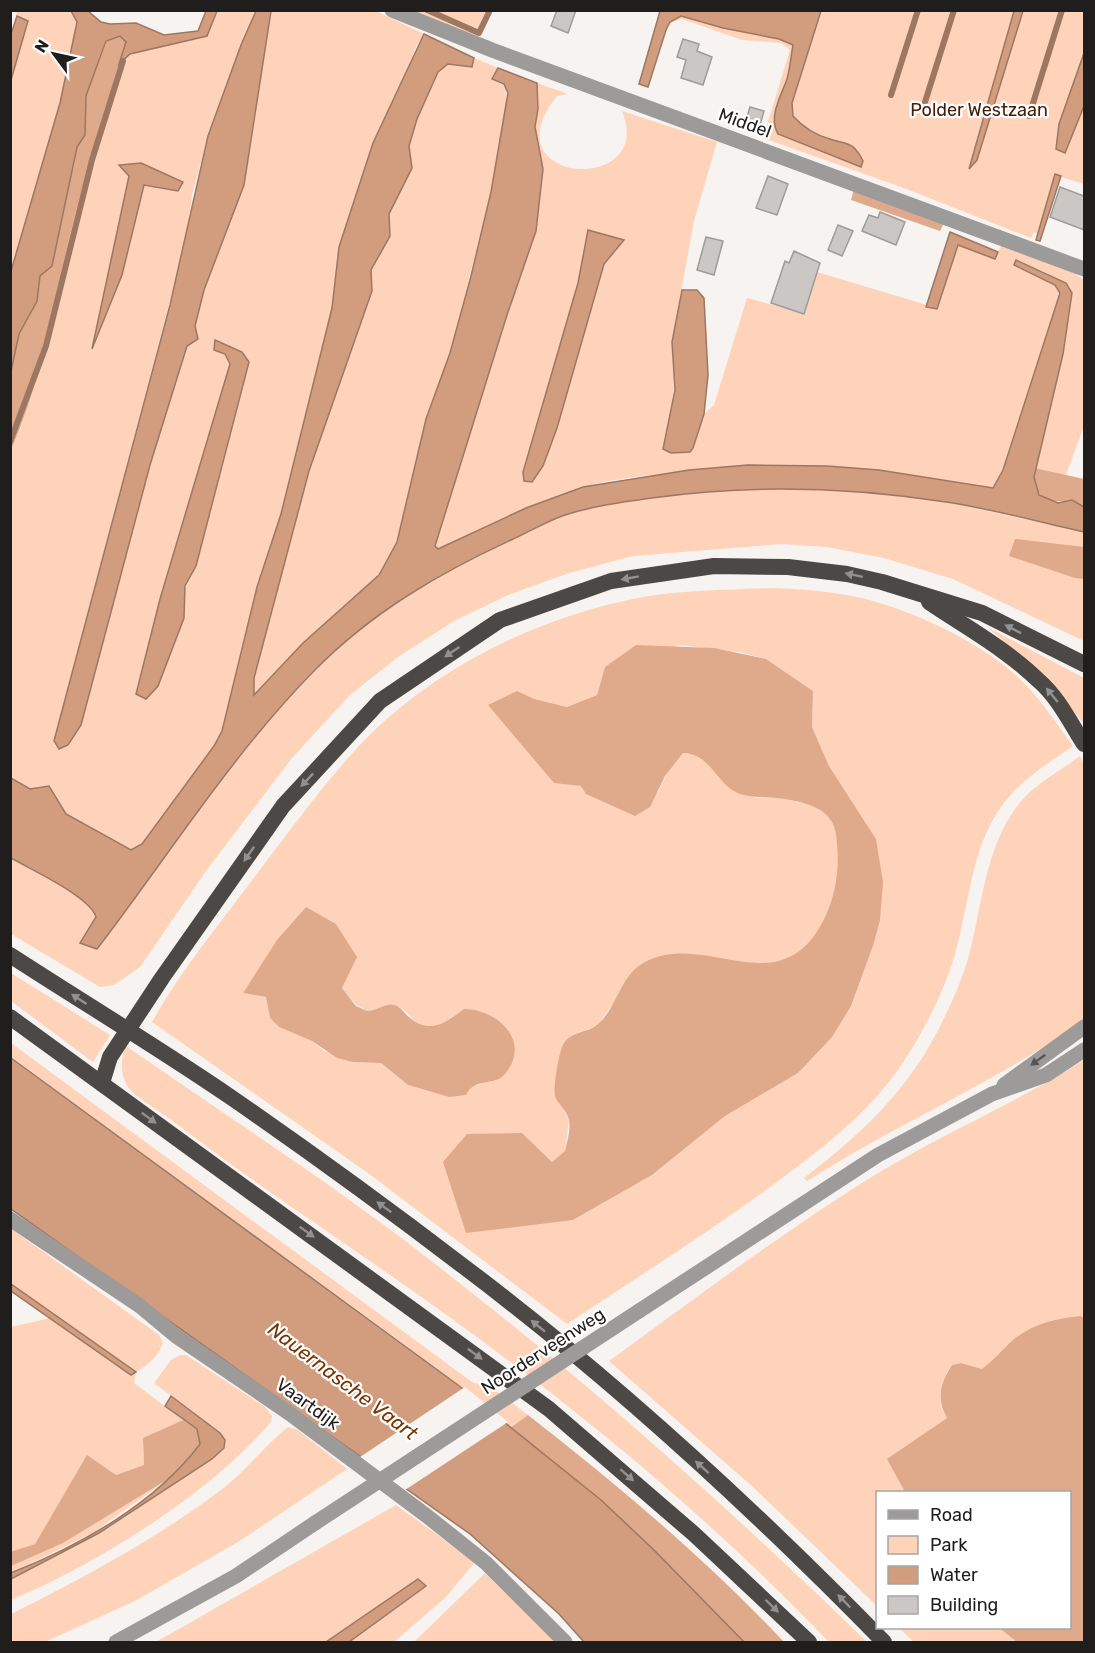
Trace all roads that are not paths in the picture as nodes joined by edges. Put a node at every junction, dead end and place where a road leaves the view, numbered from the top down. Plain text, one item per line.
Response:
1 (392, 10) edge
2 (1084, 269) edge
3 (910, 590) junction
4 (1084, 664) edge
5 (1084, 744) edge
6 (10, 955) edge
7 (10, 1017) edge
8 (1084, 1027) edge
9 (128, 1031) junction
10 (1084, 1050) edge
11 (102, 1083) junction
12 (992, 1094) junction
13 (10, 1219) edge
14 (116, 1642) edge
15 (565, 1642) edge
16 (809, 1642) edge
17 (884, 1642) edge

1 - 2 street, Middel
4 -> 3 highway
5 -> 3 highway
3 -> 9 highway
9 -> 6 highway
7 - 11 highway
8 -> 12 street, Noorderveenweg
9 - 11 highway
17 -> 9 highway
10 - 12 street, Noorderveenweg
11 -> 16 highway
12 - 14 street, Noorderveenweg, bridge
13 - 15 street, Vaartdijk

